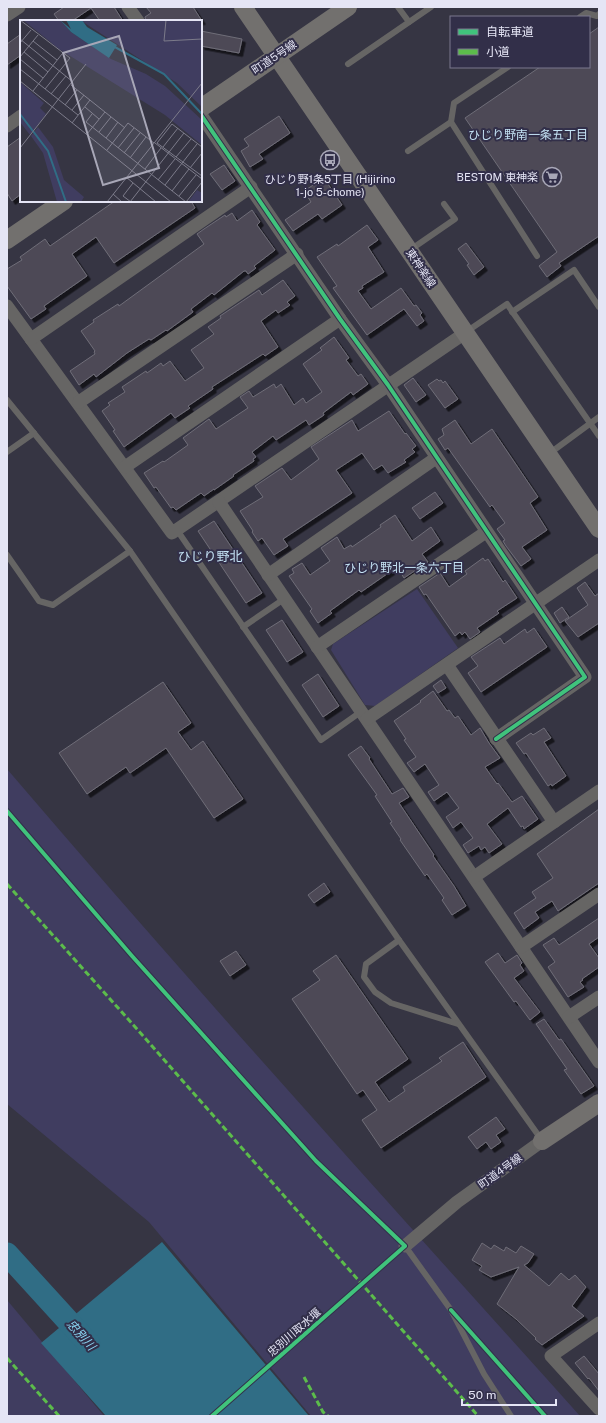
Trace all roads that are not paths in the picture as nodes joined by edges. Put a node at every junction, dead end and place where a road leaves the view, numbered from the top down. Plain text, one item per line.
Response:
1 (20, 7) edge
2 (128, 7) edge
3 (243, 7) edge
4 (348, 7) edge
5 (398, 7) edge
6 (431, 7) edge
7 (599, 14) edge
8 (7, 15) edge
9 (582, 16) edge
10 (137, 20) edge
11 (409, 22) junction
12 (276, 55) junction
13 (348, 64) dead end
14 (507, 68) edge
15 (202, 107) edge
16 (202, 116) edge
17 (20, 117) edge
18 (450, 122) junction
19 (7, 126) edge
20 (408, 151) dead end
21 (251, 187) junction
22 (63, 202) edge
23 (444, 204) dead end
24 (7, 240) edge
25 (409, 251) junction
26 (297, 254) junction
27 (537, 256) dead end
28 (7, 306) edge
29 (599, 307) edge
30 (512, 312) junction
31 (340, 319) junction
32 (465, 333) junction
33 (31, 339) junction
34 (388, 385) junction
35 (7, 400) edge
36 (78, 402) junction
37 (599, 417) edge
38 (590, 423) junction
39 (34, 433) junction
40 (599, 436) edge
41 (7, 452) edge
42 (548, 454) junction
43 (436, 458) junction
44 (125, 467) junction
45 (218, 502) junction
46 (599, 529) edge
47 (176, 530) junction
48 (486, 532) junction
49 (130, 551) junction
50 (7, 555) edge
51 (599, 560) edge
52 (268, 575) junction
53 (284, 599) junction
54 (535, 604) junction
55 (243, 627) junction
56 (317, 647) junction
57 (447, 665) junction
58 (364, 715) junction
59 (496, 739) junction
60 (599, 791) edge
61 (554, 822) junction
62 (474, 877) junction
63 (599, 894) edge
64 (399, 940) junction
65 (521, 947) junction
66 (599, 997) edge
67 (569, 1017) junction
68 (458, 1024) junction
69 (599, 1062) edge
70 (597, 1109) edge
71 (542, 1141) junction
72 (405, 1246) joint
73 (599, 1323) edge
74 (599, 1409) edge
75 (511, 1416) edge

1 - 8 street
2 - 10 street
3 - 12 main road, 東神楽線
4 - 12 main road, 町道5号線
5 - 11 lane
6 - 11 lane
7 - 9 lane
11 - 13 lane
12 - 15 main road, 町道5号線
12 - 25 main road, 東神楽線
14 - 18 lane
16 - 21 street
17 - 19 street
18 - 20 lane
18 - 27 lane
21 - 26 street
21 - 33 street
22 - 24 main road
23 - 25 lane
25 - 32 main road, 東神楽線
26 - 31 street
26 - 36 street
28 - 33 street
29 - 30 lane
30 - 32 lane
30 - 38 lane
31 - 34 street
31 - 44 street
32 - 34 street
32 - 42 main road, 東神楽線
33 - 36 street
34 - 43 street
34 - 45 street
35 - 39 lane
36 - 44 street
37 - 38 lane
38 - 40 lane
38 - 42 lane
39 - 41 lane
39 - 49 lane
42 - 46 main road, 東神楽線
43 - 48 street
43 - 52 street
44 - 47 street
45 - 47 street
45 - 52 street
47 - 55 lane
48 - 54 street
48 - 56 street
49 - 50 lane
49 - 64 lane
51 - 54 street
52 - 53 street
53 - 55 lane
53 - 56 street
54 - 57 street
54 - 59 street
55 - 58 lane
56 - 58 street
57 - 58 street
57 - 59 street
58 - 62 street
59 - 61 street
60 - 61 street
61 - 62 street
62 - 65 street
63 - 65 street
64 - 68 lane
64 - 68 lane
65 - 67 street
66 - 67 street
67 - 69 street
68 - 71 lane
70 - 71 main road, 町道4号線
71 - 72 street, 町道4号線
72 - 75 lane
73 - 74 street

